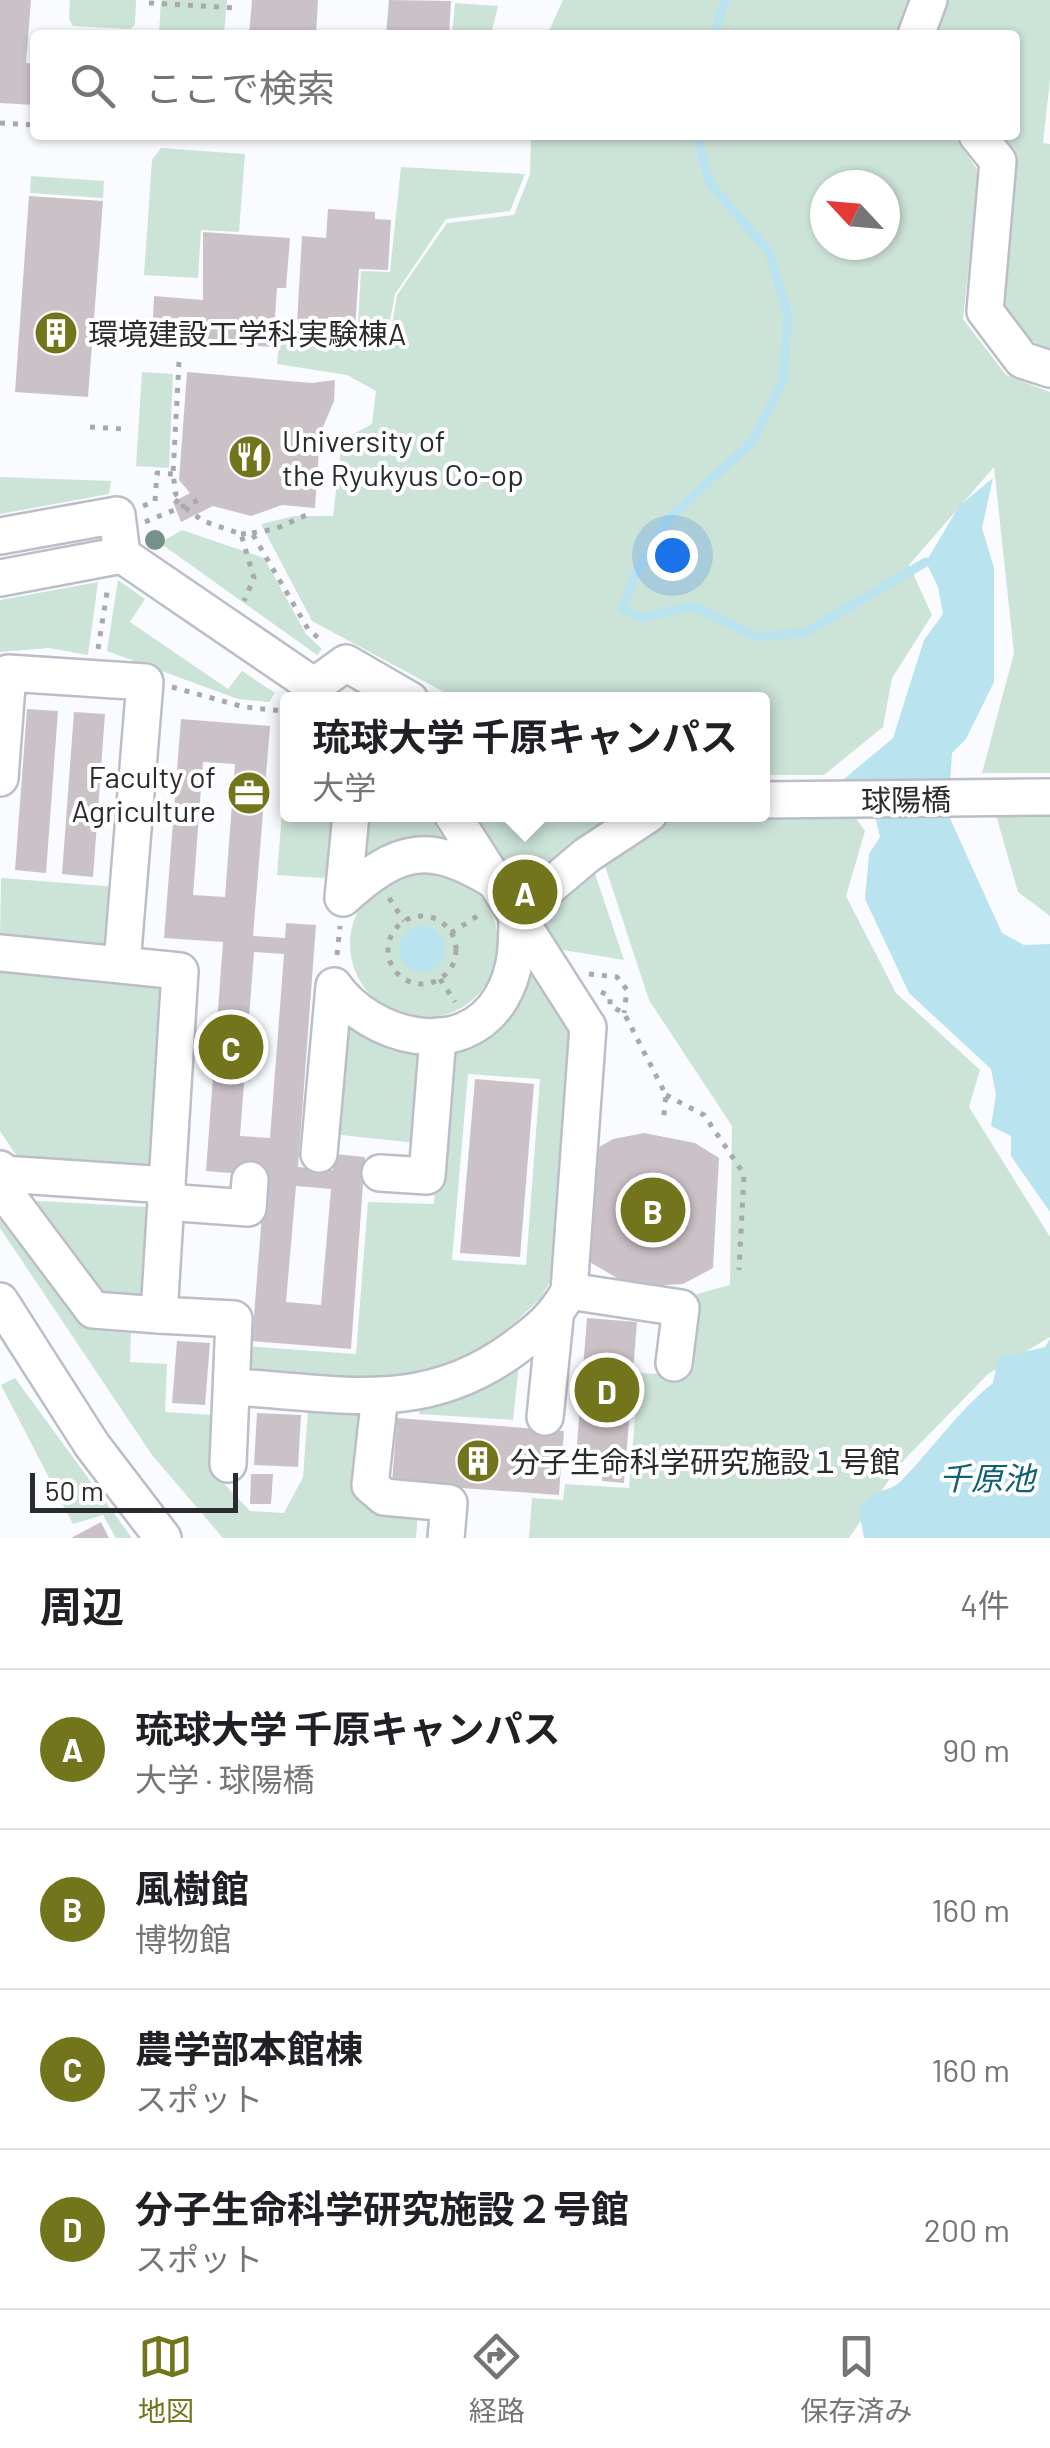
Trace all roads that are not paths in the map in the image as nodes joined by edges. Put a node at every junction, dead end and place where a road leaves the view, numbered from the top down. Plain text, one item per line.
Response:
1 (930, 0) edge
2 (918, 30) edge
3 (981, 140) edge
4 (1050, 369) edge
5 (0, 536) edge
6 (116, 564) junction
7 (0, 578) edge
8 (311, 684) edge
9 (396, 692) edge
10 (0, 778) edge
11 (1050, 797) edge
12 (770, 800) edge
13 (350, 822) edge
14 (457, 822) edge
15 (637, 822) edge
16 (495, 882) junction
17 (517, 914) junction
18 (0, 954) edge
19 (122, 964) junction
20 (438, 1036) junction
21 (318, 1154) dead end
22 (2, 1172) edge
23 (380, 1173) dead end
24 (250, 1180) dead end
25 (166, 1194) junction
26 (0, 1302) edge
27 (562, 1305) junction
28 (159, 1315) junction
29 (674, 1362) dead end
30 (233, 1387) junction
31 (380, 1395) junction
32 (545, 1417) dead end
33 (228, 1464) dead end
34 (163, 1538) edge
35 (446, 1538) edge

1 - 2 street
3 - 4 street
5 - 6 street
6 - 7 street
6 - 8 street
8 - 9 street
10 - 19 street
11 - 12 street, 球陽橋
13 - 16 street
14 - 16 street
15 - 17 street
16 - 17 street
17 - 20 street
17 - 27 street
18 - 19 street
19 - 25 street
20 - 21 street
20 - 23 street
22 - 25 street
22 - 28 street
24 - 25 street
25 - 28 street
26 - 34 street
27 - 29 street
27 - 31 street
27 - 32 street
28 - 30 street
30 - 31 street
30 - 33 street
31 - 35 street

